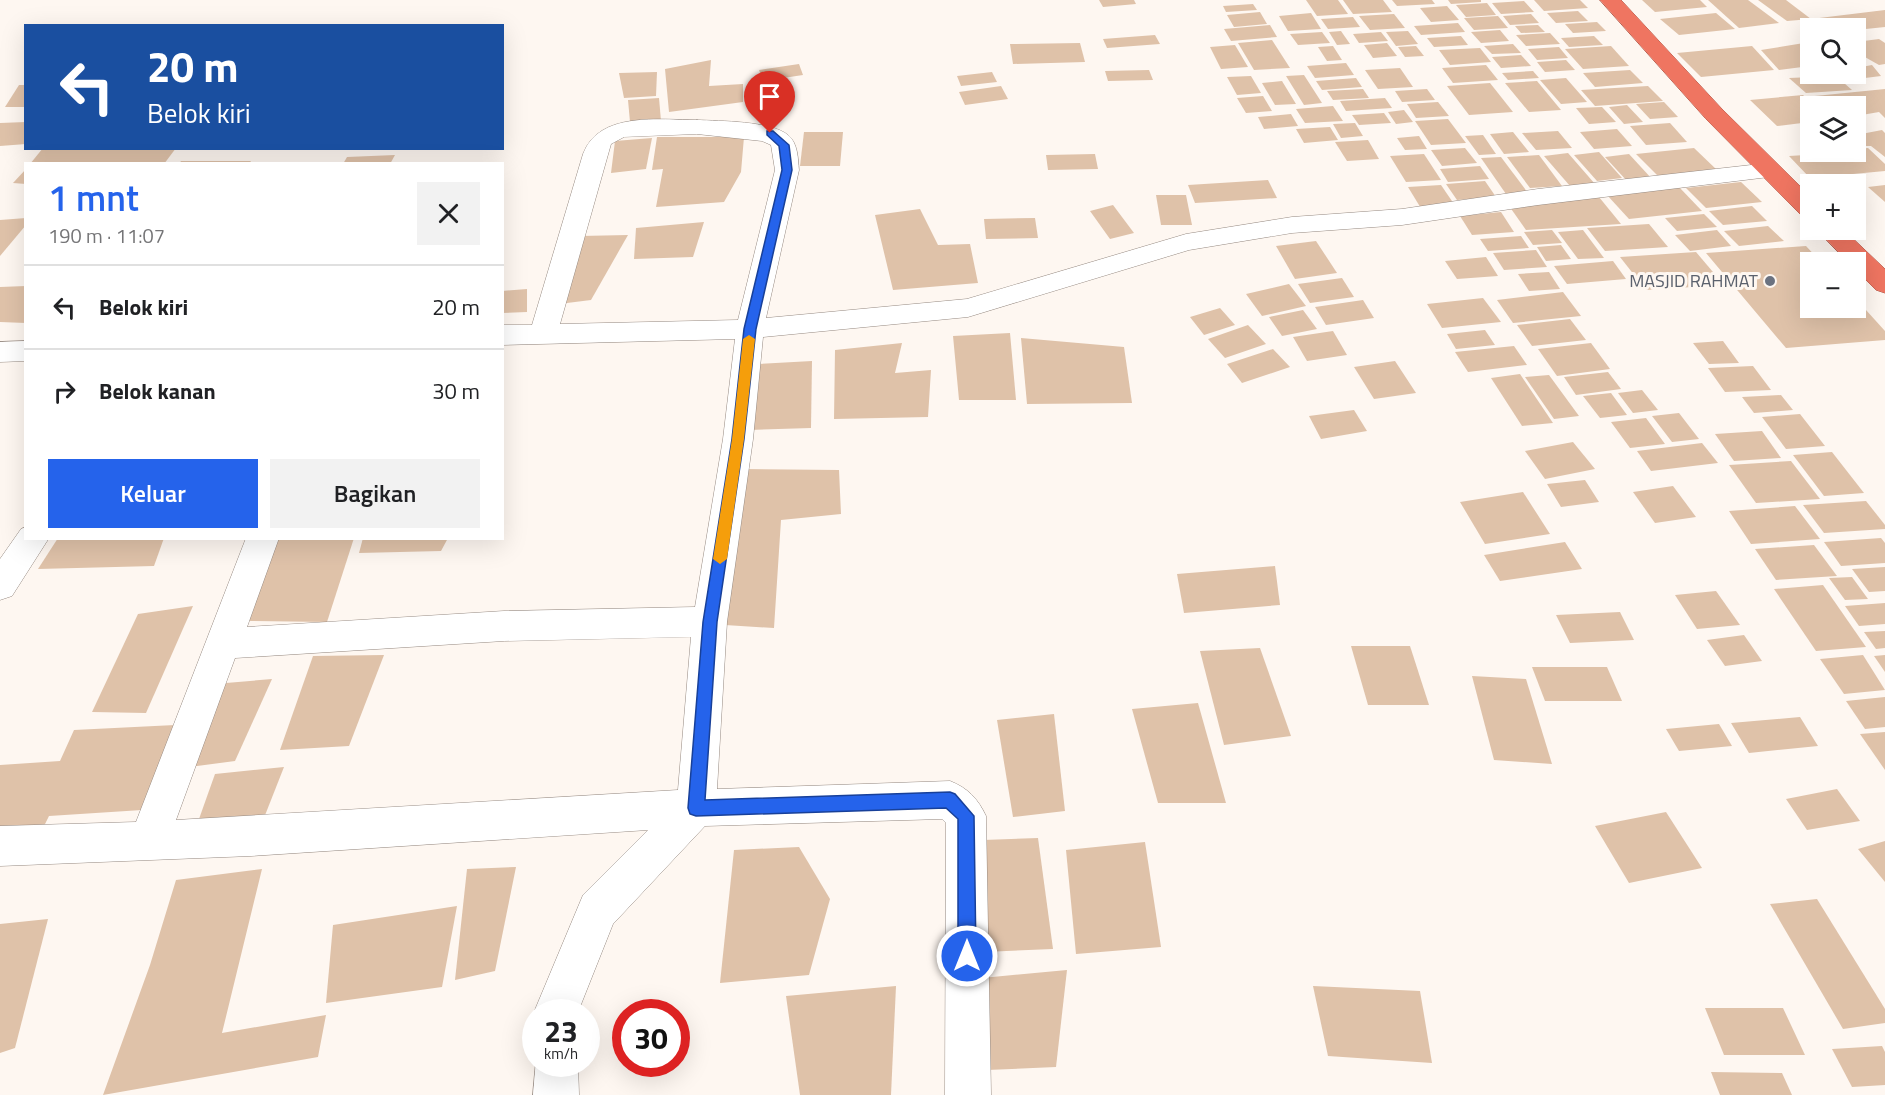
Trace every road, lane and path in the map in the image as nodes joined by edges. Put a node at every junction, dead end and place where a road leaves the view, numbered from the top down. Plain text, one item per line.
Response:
1 (1610, 0) edge
2 (1769, 170) junction
3 (1800, 200) edge
4 (1840, 240) edge
5 (1885, 284) edge
6 (750, 329) junction
7 (543, 334) junction
8 (504, 335) edge
9 (24, 351) edge
10 (0, 352) edge
11 (32, 540) edge
12 (262, 540) edge
13 (0, 586) edge
14 (710, 622) junction
15 (224, 644) junction
16 (696, 808) junction
17 (149, 840) junction
18 (0, 846) edge
19 (561, 999) edge
20 (556, 1077) edge
21 (556, 1095) edge
22 (968, 1095) edge

1 - 2 highway
2 - 3 highway
2 - 6 street
4 - 5 highway
6 - 7 street
6 - 7 street
6 - 14 street
7 - 8 street
9 - 10 street
11 - 13 street
12 - 15 street
14 - 15 street
14 - 16 street
15 - 17 street
16 - 17 street
16 - 19 street
16 - 22 street
17 - 18 street
20 - 21 street

